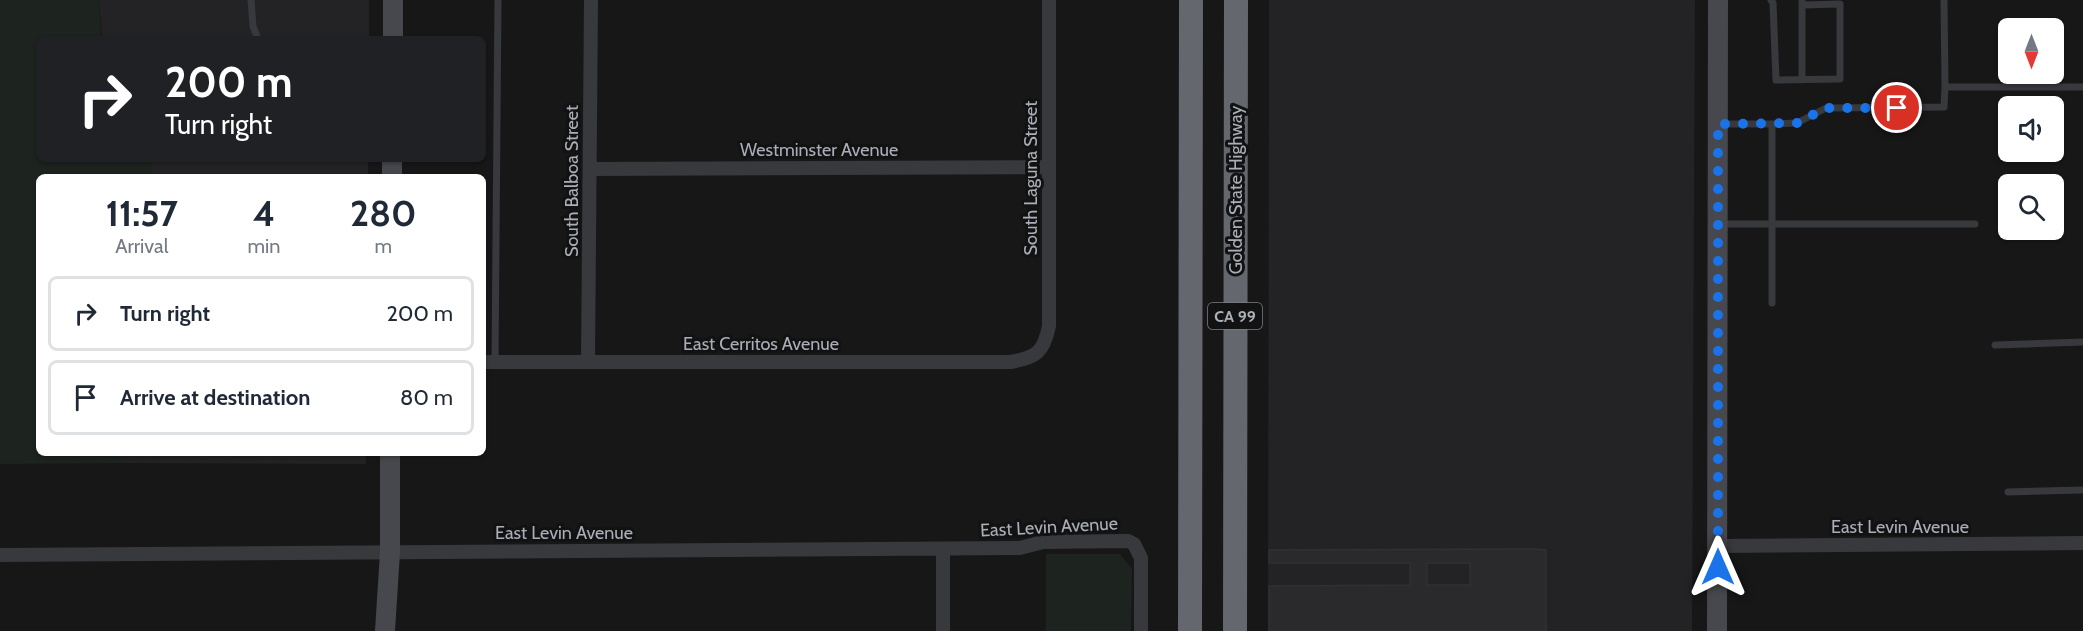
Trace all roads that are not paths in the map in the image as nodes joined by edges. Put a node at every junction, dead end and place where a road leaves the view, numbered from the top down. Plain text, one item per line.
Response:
1 (251, 0) edge
2 (393, 0) edge
3 (498, 0) edge
4 (591, 0) edge
5 (1049, 0) edge
6 (1191, 0) edge
7 (1236, 0) edge
8 (1718, 0) edge
9 (1771, 0) edge
10 (1944, 0) edge
11 (1802, 3) edge
12 (257, 36) edge
13 (393, 36) edge
14 (1802, 80) junction
15 (1945, 87) junction
16 (2083, 87) edge
17 (1718, 124) junction
18 (1772, 124) junction
19 (1048, 167) junction
20 (590, 169) junction
21 (1772, 223) junction
22 (1718, 224) junction
23 (1975, 224) dead end
24 (1772, 303) dead end
25 (2083, 342) edge
26 (1995, 345) dead end
27 (1038, 353) joint
28 (489, 362) edge
29 (588, 362) junction
30 (390, 456) edge
31 (2083, 490) edge
32 (2008, 492) dead end
33 (2083, 543) edge
34 (1718, 546) junction
35 (943, 549) junction
36 (390, 552) junction
37 (0, 555) edge
38 (385, 631) edge
39 (944, 631) edge
40 (1141, 631) edge
41 (1190, 631) edge
42 (1235, 631) edge
43 (1718, 631) edge

1 - 12 lane
2 - 13 main road
3 - 28 lane
4 - 20 street, South Balboa Street
5 - 19 street, South Laguna Street
6 - 41 highway, CA 99
7 - 42 highway, Golden State Highway / CA 99
8 - 17 main road
9 - 14 lane
10 - 15 lane
11 - 14 lane
11 - 14 lane
15 - 16 lane
15 - 18 lane
17 - 18 lane
17 - 22 main road
18 - 21 lane
19 - 20 street, Westminster Avenue
19 - 27 street, South Laguna Street
20 - 29 street, South Balboa Street
21 - 22 lane
21 - 23 lane
21 - 24 lane
22 - 34 main road
25 - 26 lane
27 - 29 street, East Cerritos Avenue
28 - 29 street, East Cerritos Avenue
30 - 36 main road
31 - 32 lane
33 - 34 street, East Levin Avenue
34 - 43 main road
35 - 36 street, East Levin Avenue
35 - 39 street
35 - 40 street, East Levin Avenue
36 - 37 street, East Levin Avenue
36 - 38 main road

